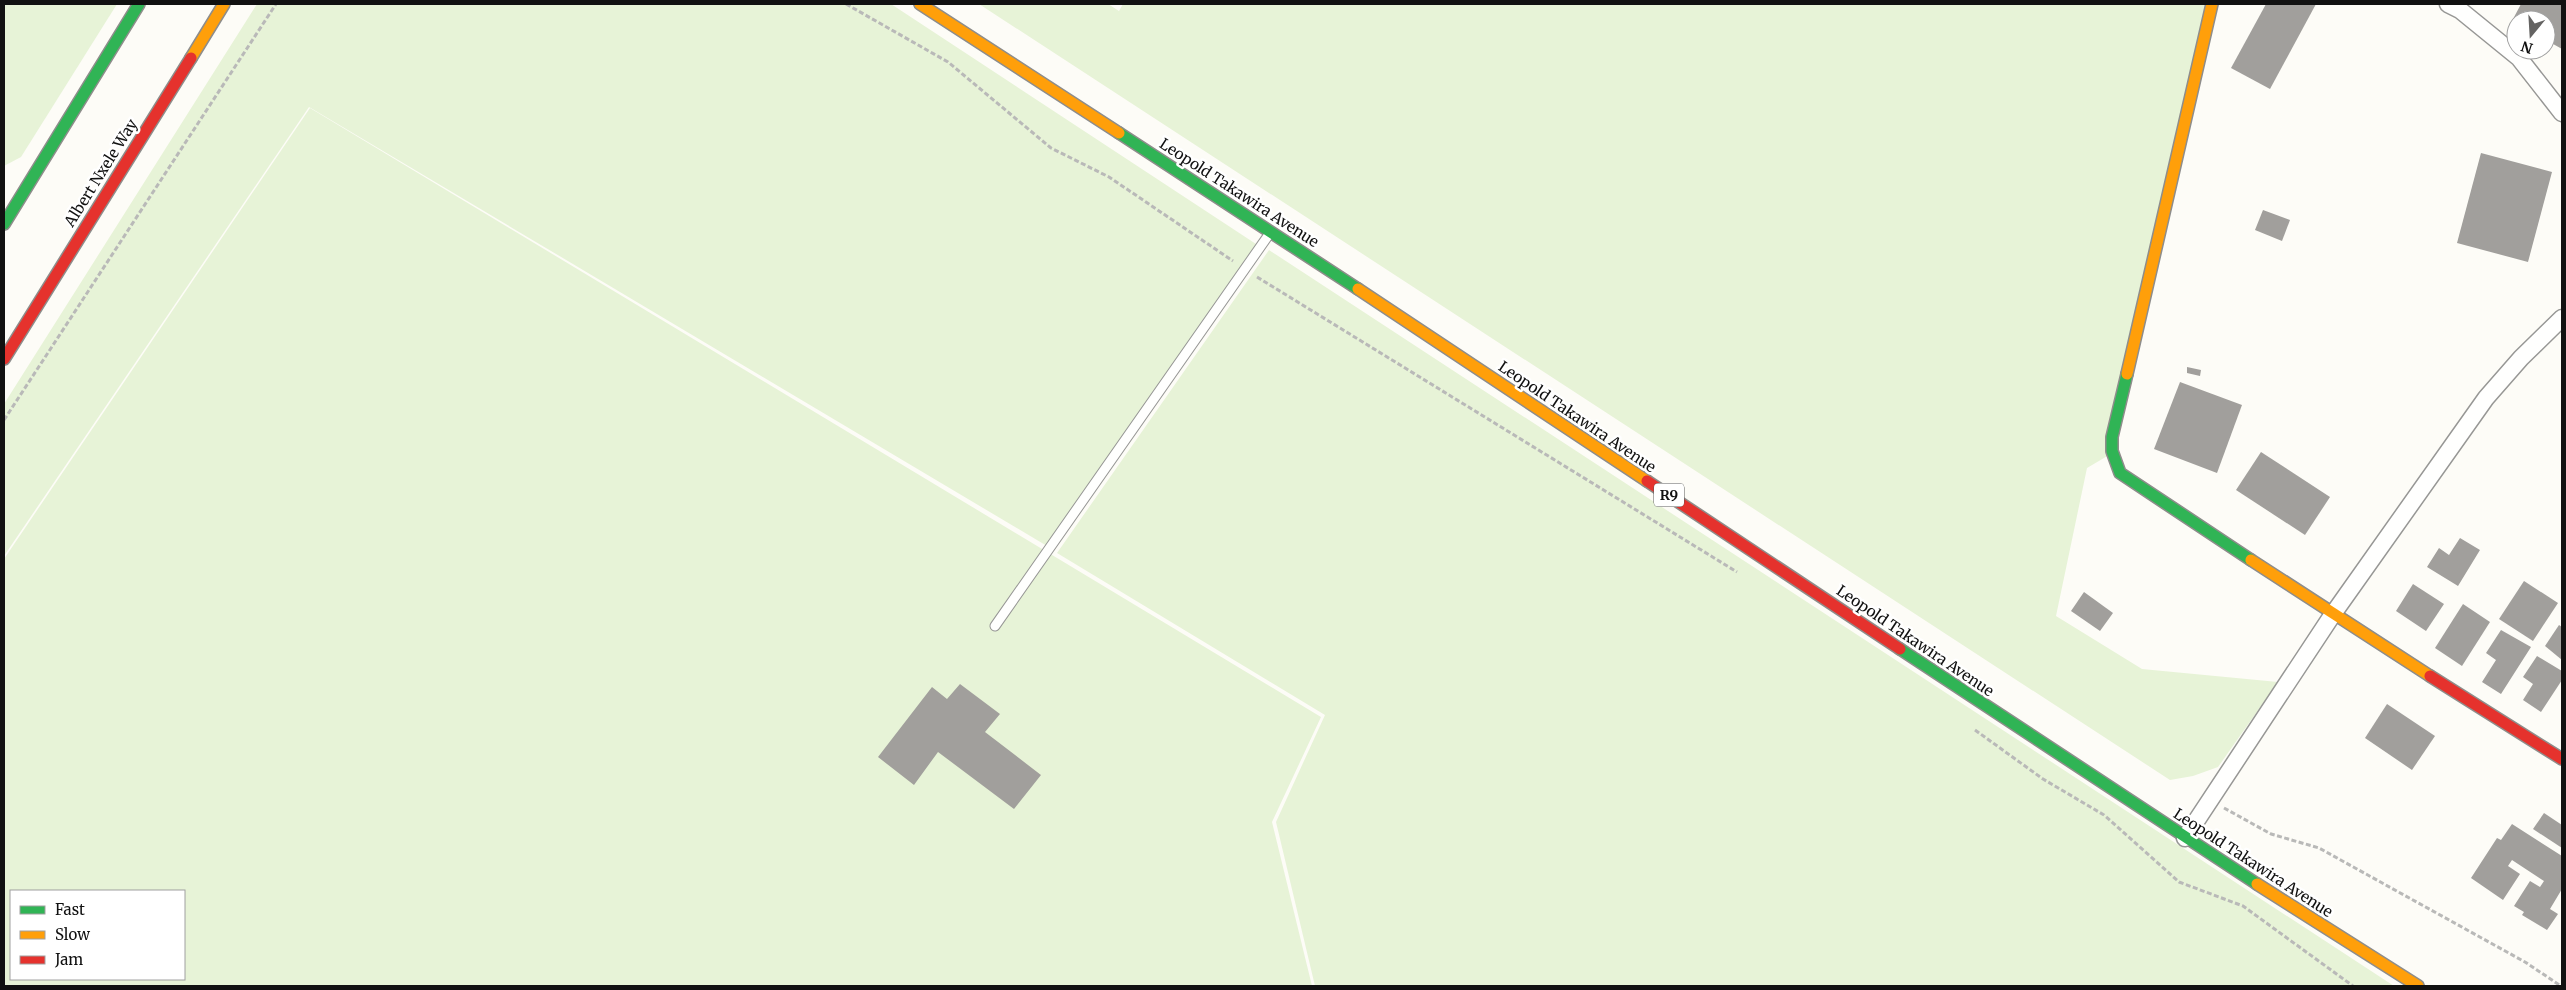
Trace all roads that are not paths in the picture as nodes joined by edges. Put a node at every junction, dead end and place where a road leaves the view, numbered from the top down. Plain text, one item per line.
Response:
1 (139, 4) edge
2 (224, 4) edge
3 (920, 4) edge
4 (2212, 4) edge
5 (2448, 4) edge
6 (2562, 113) edge
7 (35, 176) junction
8 (12, 187) dead end
9 (4, 224) edge
10 (1271, 231) junction
11 (2562, 318) edge
12 (7, 348) edge
13 (2333, 614) junction
14 (995, 626) dead end
15 (2562, 760) edge
16 (2185, 838) junction
17 (2418, 986) edge

1 - 7 main road
2 - 12 main road, Albert Nxele Way
3 - 10 main road, Leopold Takawira Avenue / R9
4 - 13 main road
5 - 6 street
7 - 8 main road
7 - 9 main road
10 - 14 lane
10 - 16 main road, Leopold Takawira Avenue / R9
11 - 13 street
13 - 15 main road
13 - 16 street
16 - 17 main road, Leopold Takawira Avenue / R9

